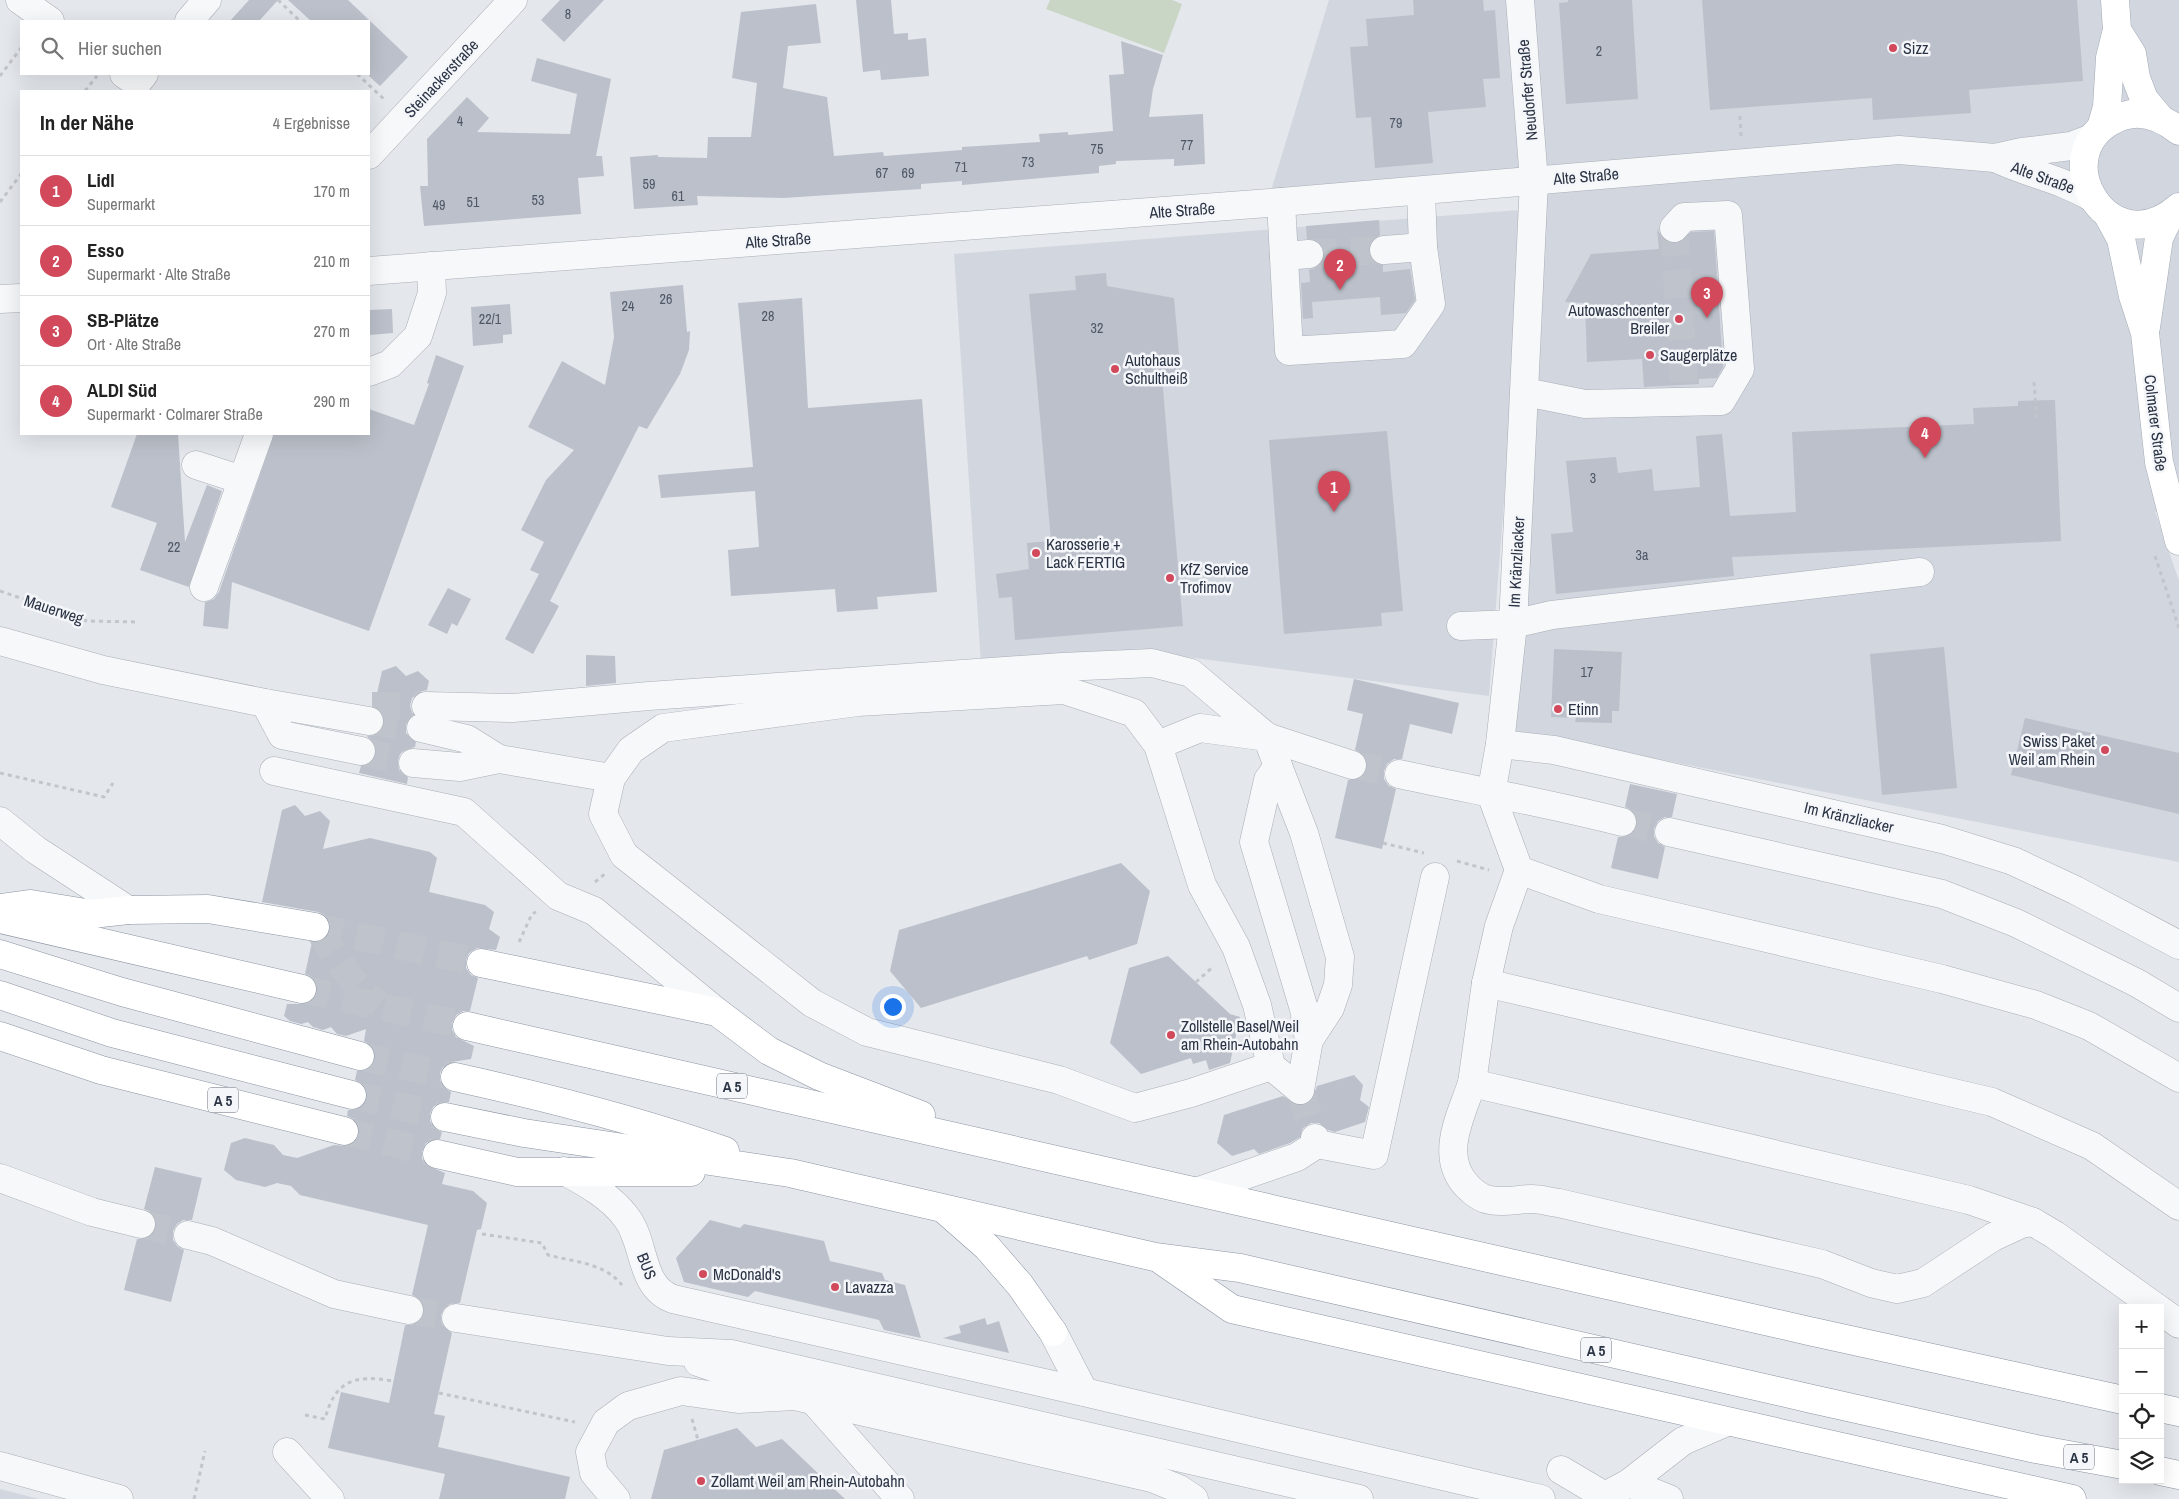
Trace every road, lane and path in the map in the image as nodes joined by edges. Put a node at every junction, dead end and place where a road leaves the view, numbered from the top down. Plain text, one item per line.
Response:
1 (20, 0) edge
2 (207, 0) edge
3 (278, 0) edge
4 (514, 0) edge
5 (1520, 0) edge
6 (2115, 0) edge
7 (49, 20) edge
8 (190, 20) edge
9 (299, 20) edge
10 (2117, 30) junction
11 (20, 49) edge
12 (98, 75) edge
13 (358, 75) edge
14 (0, 76) edge
15 (86, 90) edge
16 (391, 106) dead end
17 (1740, 116) dead end
18 (2171, 124) edge
19 (2097, 133) junction
20 (1741, 140) dead end
21 (370, 154) edge
22 (1995, 158) junction
23 (20, 175) edge
24 (1534, 181) junction
25 (1422, 191) junction
26 (0, 202) edge
27 (1281, 202) junction
28 (2099, 206) junction
29 (2174, 211) edge
30 (1674, 228) dead end
31 (1423, 247) junction
32 (1384, 250) tunnel mouth
33 (431, 266) junction
34 (370, 271) edge
35 (20, 298) edge
36 (0, 299) edge
37 (2145, 333) junction
38 (370, 372) edge
39 (2034, 382) dead end
40 (1525, 392) junction
41 (2037, 421) dead end
42 (259, 435) edge
43 (196, 465) dead end
44 (242, 480) junction
45 (2179, 541) edge
46 (1920, 572) dead end
47 (204, 587) dead end
48 (0, 591) edge
49 (138, 622) dead end
50 (1513, 624) junction
51 (1461, 626) dead end
52 (0, 641) edge
53 (265, 703) junction
54 (370, 713) tunnel mouth
55 (1267, 737) junction
56 (1500, 744) junction
57 (1158, 745) junction
58 (361, 751) tunnel mouth
59 (499, 759) junction
60 (413, 763) tunnel mouth
61 (1352, 765) tunnel mouth
62 (1278, 766) junction
63 (274, 771) dead end
64 (0, 773) edge
65 (1399, 774) tunnel mouth
66 (611, 778) junction
67 (114, 783) dead end
68 (1492, 794) junction
69 (0, 821) edge
70 (1622, 822) tunnel mouth
71 (1669, 832) tunnel mouth
72 (1519, 870) junction
73 (1435, 877) dead end
74 (0, 908) edge
75 (128, 910) junction
76 (0, 919) edge
77 (315, 927) tunnel mouth
78 (2179, 945) edge
79 (0, 954) edge
80 (481, 962) tunnel mouth
81 (1486, 983) junction
82 (302, 989) tunnel mouth
83 (0, 995) edge
84 (2179, 1008) edge
85 (717, 1012) junction
86 (467, 1026) tunnel mouth
87 (0, 1036) edge
88 (1309, 1040) junction
89 (360, 1056) tunnel mouth
90 (1271, 1066) junction
91 (455, 1077) tunnel mouth
92 (2179, 1078) edge
93 (1472, 1083) junction
94 (352, 1095) tunnel mouth
95 (445, 1117) tunnel mouth
96 (344, 1131) tunnel mouth
97 (996, 1146) junction
98 (437, 1154) tunnel mouth
99 (564, 1171) junction
100 (790, 1173) junction
101 (0, 1178) edge
102 (1199, 1191) junction
103 (2179, 1206) edge
104 (943, 1208) junction
105 (2033, 1222) junction
106 (140, 1224) tunnel mouth
107 (482, 1234) dead end
108 (188, 1235) tunnel mouth
109 (1155, 1257) junction
110 (625, 1290) dead end
111 (2151, 1304) edge
112 (409, 1310) tunnel mouth
113 (2164, 1313) edge
114 (456, 1318) tunnel mouth
115 (2179, 1324) edge
116 (1053, 1332) joint
117 (668, 1351) junction
118 (392, 1381) dead end
119 (1084, 1392) junction
120 (804, 1398) junction
121 (2119, 1399) edge
122 (2164, 1409) edge
123 (2179, 1412) edge
124 (305, 1415) dead end
125 (692, 1416) dead end
126 (1727, 1422) junction
127 (698, 1440) dead end
128 (205, 1451) dead end
129 (287, 1452) dead end
130 (2119, 1463) edge
131 (0, 1466) edge
132 (1561, 1470) dead end
133 (2164, 1472) edge
134 (2179, 1474) edge
135 (1629, 1483) junction
136 (1602, 1498) edge
137 (119, 1499) edge
138 (194, 1499) edge
139 (330, 1499) edge
140 (616, 1499) edge
141 (900, 1499) edge
142 (1194, 1499) edge
143 (1359, 1499) edge
144 (1541, 1499) edge
145 (1669, 1499) edge
146 (2072, 1499) edge

1 - 7 street
2 - 8 street
3 - 9 path
4 - 21 street, Steinackerstraße
5 - 24 street, Neudorfer Straße
6 - 10 main road
10 - 18 main road
10 - 19 main road
11 - 14 path
12 - 15 path
13 - 16 path
17 - 20 path
18 - 19 main road
19 - 22 street, Alte Straße
19 - 28 main road, Colmarer Straße
22 - 24 street, Alte Straße
22 - 28 street, Alte Straße
23 - 26 path
24 - 25 street, Alte Straße
24 - 40 street, Im Kränzliacker
25 - 27 street, Alte Straße
25 - 31 street
27 - 31 street
27 - 33 street, Alte Straße
28 - 29 main road
28 - 37 main road, Colmarer Straße
29 - 37 main road, Colmarer Straße
30 - 40 street
31 - 32 street
33 - 34 street, Alte Straße
33 - 38 street
35 - 36 street
37 - 45 main road, Colmarer Straße
39 - 41 path
40 - 50 street, Im Kränzliacker
42 - 44 street
43 - 44 street
44 - 47 street
46 - 50 street, Im Kränzliacker
48 - 49 path, Mauerweg
50 - 51 street
50 - 56 street
52 - 53 street
53 - 54 street
53 - 58 street
55 - 57 street
55 - 59 street
55 - 61 street
55 - 62 street
56 - 68 street
56 - 78 street, Im Kränzliacker
57 - 66 street
57 - 90 street
59 - 60 street
59 - 66 street
62 - 88 street
62 - 88 street
63 - 85 street
64 - 67 path
65 - 68 street
66 - 90 street
68 - 70 street
68 - 72 street
69 - 75 street
71 - 84 street
72 - 81 street
72 - 92 street
73 - 102 street
74 - 75 main road
75 - 77 main road
76 - 82 main road
79 - 89 main road
80 - 85 main road
81 - 93 street
81 - 103 street
83 - 94 main road, A 5
85 - 97 main road
86 - 97 main road, A 5
87 - 96 main road, A 5
88 - 90 street
91 - 100 main road, A 5
93 - 105 street
93 - 105 street
95 - 100 main road, A 5
97 - 102 main road, A 5
98 - 99 main road, A 5
99 - 100 main road, A 5
99 - 119 street, BUS
100 - 104 main road, A 5
101 - 106 street
102 - 121 main road, A 5
104 - 109 main road, A 5
104 - 116 main road
105 - 111 street
107 - 110 path
108 - 112 street
109 - 126 main road
109 - 130 main road, A 5
113 - 115 street
114 - 117 street
116 - 119 street
117 - 120 street
117 - 143 street
118 - 124 path
119 - 144 street, BUS
120 - 140 street
120 - 141 street
120 - 142 street
122 - 123 main road
125 - 127 path
126 - 135 street
126 - 146 main road
128 - 138 path
129 - 139 street
131 - 137 street
132 - 136 street
133 - 134 main road
135 - 136 street
135 - 145 street

